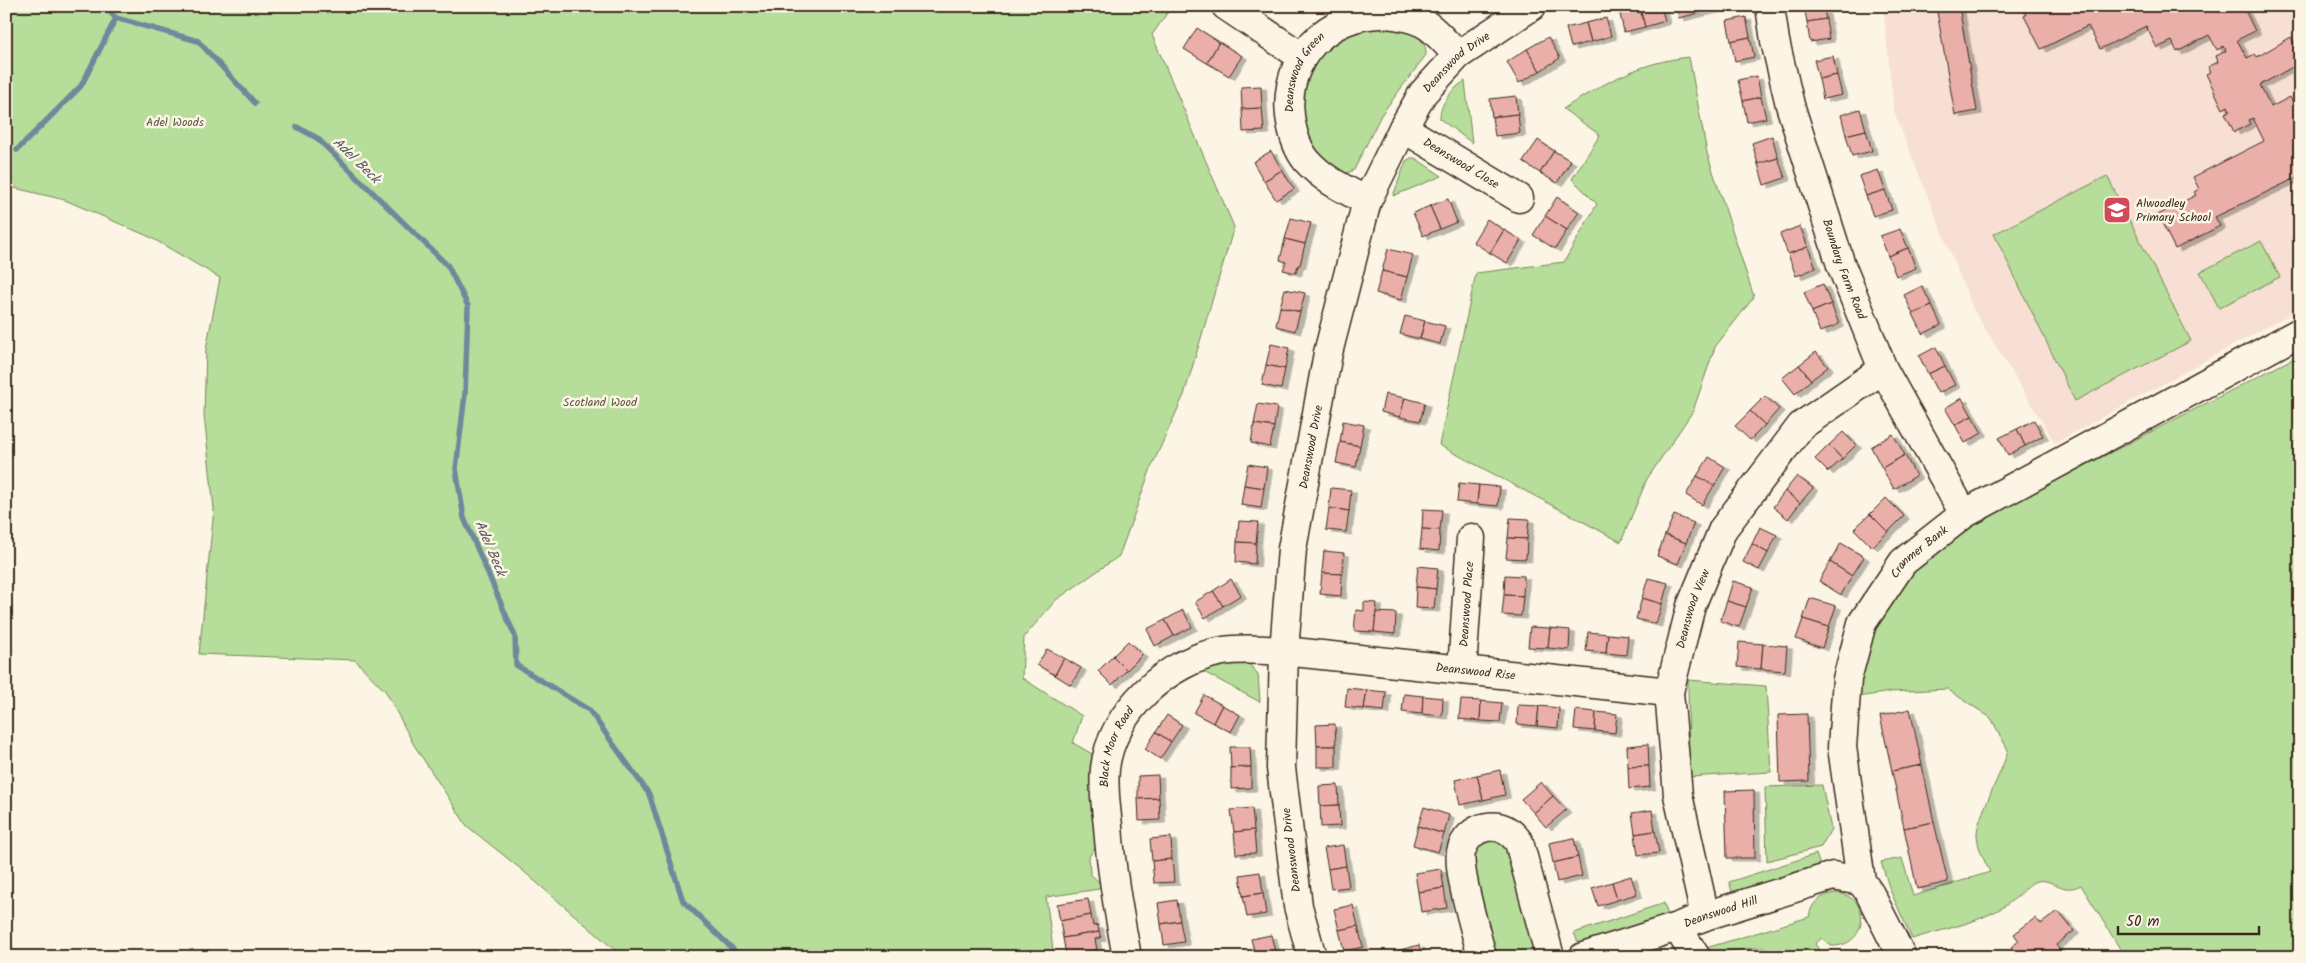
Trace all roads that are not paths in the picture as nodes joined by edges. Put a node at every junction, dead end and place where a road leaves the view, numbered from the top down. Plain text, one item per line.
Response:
1 (1226, 6) edge
2 (1532, 6) edge
3 (1770, 6) edge
4 (1458, 55) junction
5 (1302, 57) junction
6 (1403, 128) junction
7 (1519, 198) dead end
8 (1366, 201) junction
9 (2300, 332) edge
10 (1883, 369) junction
11 (1964, 514) junction
12 (1471, 538) dead end
13 (1284, 651) junction
14 (1462, 670) junction
15 (1669, 692) junction
16 (1861, 881) junction
17 (1705, 916) junction
18 (1677, 927) junction
19 (1127, 957) edge
20 (1312, 957) edge
21 (1482, 957) edge
22 (1550, 957) edge
23 (1582, 957) edge
24 (1696, 957) edge
25 (1902, 957) edge

1 - 5 street
2 - 4 street, Deanswood Drive
3 - 10 street, Boundary Farm Road
4 - 5 street, Deanswood Green
4 - 6 street, Deanswood Drive
5 - 8 street, Deanswood Green
6 - 7 street, Deanswood Close
6 - 8 street, Deanswood Drive
8 - 13 street, Deanswood Drive
9 - 11 street, Cranmer Bank
10 - 11 street, Boundary Farm Road
10 - 15 street, Deanswood View
11 - 16 street, Cranmer Bank
12 - 14 street, Deanswood Place
13 - 14 street, Deanswood Rise
13 - 19 street, Black Moor Road
13 - 20 street, Deanswood Drive
14 - 15 street, Deanswood Rise
15 - 17 street, Deanswood View
16 - 17 street, Deanswood Hill
16 - 25 street, Cranmer Bank
17 - 18 street, Deanswood Hill
18 - 23 street, Deanswood Hill
18 - 24 street
21 - 22 street

